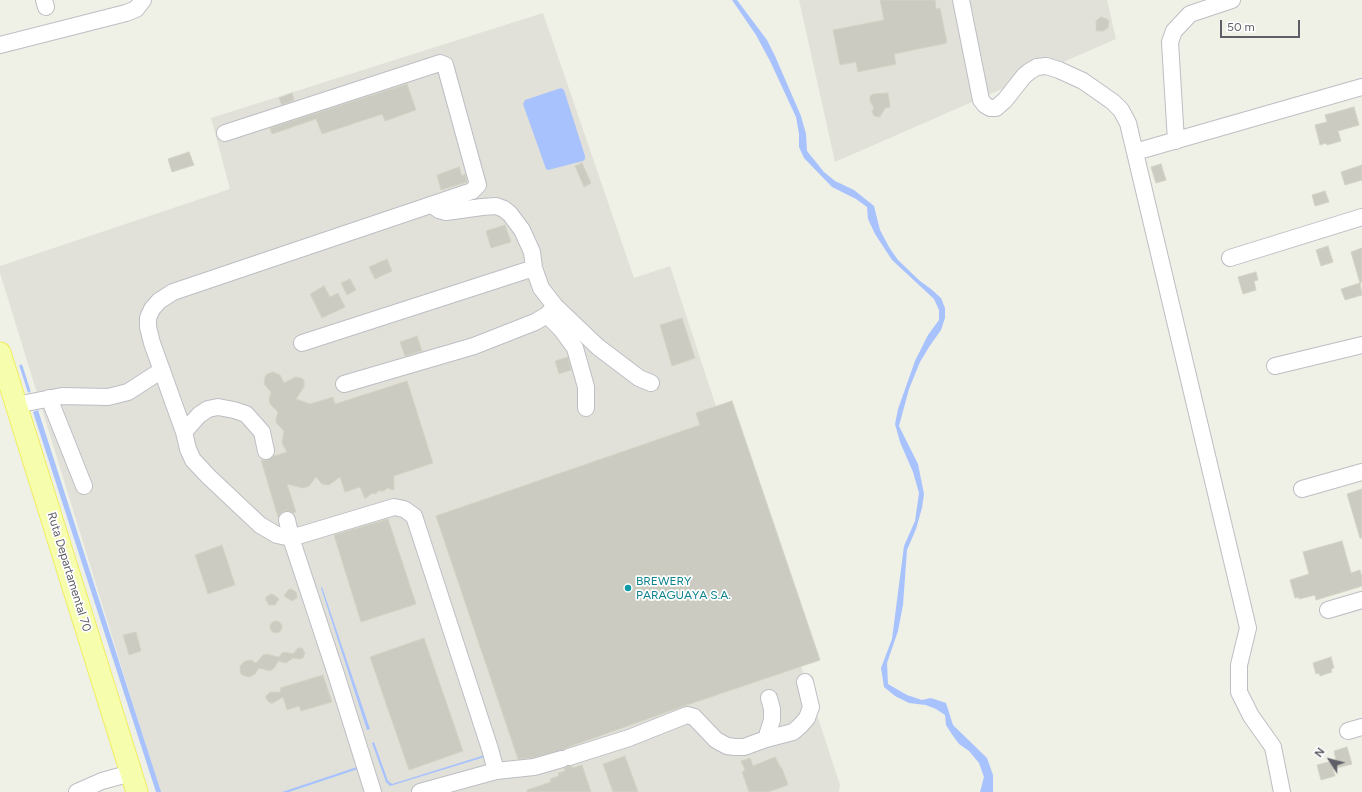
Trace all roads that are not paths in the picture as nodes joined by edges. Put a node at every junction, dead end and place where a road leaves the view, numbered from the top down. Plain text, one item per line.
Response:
1 (146, 0) edge
2 (961, 0) edge
3 (1232, 0) edge
4 (0, 45) edge
5 (1362, 87) edge
6 (225, 134) dead end
7 (1176, 141) junction
8 (1135, 152) junction
9 (432, 205) junction
10 (1362, 217) edge
11 (1230, 258) dead end
12 (534, 268) junction
13 (551, 310) junction
14 (302, 343) dead end
15 (1362, 345) edge
16 (0, 352) edge
17 (1275, 366) dead end
18 (162, 370) junction
19 (4, 378) edge
20 (344, 384) dead end
21 (651, 384) dead end
22 (49, 398) junction
23 (16, 405) junction
24 (586, 408) dead end
25 (184, 432) junction
26 (266, 451) dead end
27 (1362, 472) edge
28 (84, 486) dead end
29 (1302, 489) dead end
30 (287, 520) dead end
31 (291, 538) junction
32 (1362, 600) edge
33 (1328, 610) dead end
34 (805, 682) dead end
35 (769, 698) dead end
36 (766, 739) junction
37 (496, 771) junction
38 (134, 783) edge
39 (77, 792) edge
40 (373, 792) edge
41 (420, 792) edge
42 (1282, 792) edge

1 - 4 street
2 - 8 street
3 - 7 street
5 - 7 street
6 - 9 street
7 - 8 street
8 - 42 street
9 - 12 street
9 - 18 street
10 - 11 street
12 - 13 street
12 - 14 street
13 - 20 street
13 - 21 street
13 - 24 street
15 - 17 street
16 - 19 main road, Ruta Departamental 70
18 - 22 street
18 - 25 street
19 - 23 main road, Ruta Departamental 70
22 - 23 street
22 - 28 street
23 - 38 main road, Ruta Departamental 70
25 - 26 street
25 - 31 street
27 - 29 street
30 - 31 street
31 - 37 street
31 - 40 street
32 - 33 street
34 - 36 street
35 - 36 street
36 - 37 street
37 - 41 street
38 - 39 street

